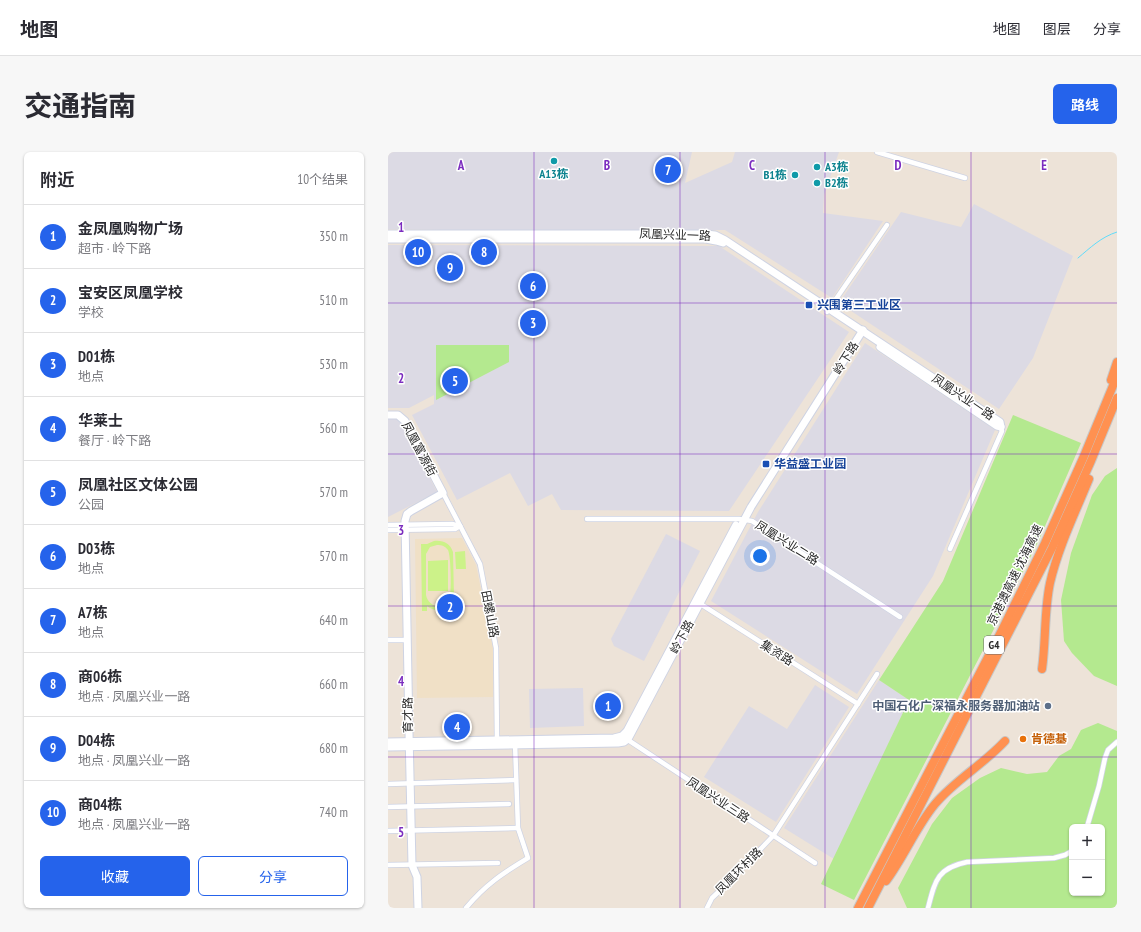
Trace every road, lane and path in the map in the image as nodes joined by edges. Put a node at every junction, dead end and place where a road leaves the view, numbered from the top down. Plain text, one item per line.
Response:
1 (877, 152) edge
2 (965, 178) dead end
3 (887, 225) dead end
4 (388, 234) edge
5 (388, 239) edge
6 (828, 310) junction
7 (860, 331) junction
8 (1117, 362) edge
9 (1117, 376) edge
10 (1117, 398) edge
11 (388, 415) edge
12 (1108, 419) junction
13 (1001, 427) joint
14 (1084, 456) junction
15 (443, 493) junction
16 (587, 519) dead end
17 (742, 519) junction
18 (388, 525) edge
19 (460, 526) junction
20 (406, 527) junction
21 (388, 530) edge
22 (950, 549) dead end
23 (697, 602) junction
24 (900, 617) dead end
25 (388, 640) edge
26 (407, 640) junction
27 (1042, 669) dead end
28 (877, 674) dead end
29 (858, 704) junction
30 (625, 738) junction
31 (1005, 741) dead end
32 (388, 742) edge
33 (497, 742) junction
34 (515, 742) junction
35 (1117, 742) edge
36 (409, 744) junction
37 (388, 747) edge
38 (516, 780) junction
39 (410, 783) junction
40 (388, 784) edge
41 (509, 804) dead end
42 (411, 806) junction
43 (388, 807) edge
44 (1088, 824) edge
45 (518, 828) junction
46 (411, 830) junction
47 (388, 831) edge
48 (773, 836) junction
49 (1069, 852) edge
50 (498, 863) dead end
51 (815, 863) dead end
52 (388, 865) edge
53 (412, 865) junction
54 (870, 905) edge
55 (418, 908) edge
56 (466, 908) edge
57 (707, 908) edge
58 (858, 908) edge
59 (928, 908) edge

1 - 2 street
3 - 6 street
4 - 6 street, 凤凰兴业一路
5 - 6 street, 凤凰兴业一路
6 - 7 street, 凤凰兴业一路
7 - 13 street, 凤凰兴业一路
7 - 17 street, 岭下路
8 - 14 highway
9 - 14 highway, 京港澳高速 沈海高速 / G4
10 - 12 highway, 京港澳高速 沈海高速 / G4
11 - 15 street, 凤凰富源街
12 - 27 highway
12 - 54 highway, 京港澳高速 沈海高速 / G4
13 - 22 street
14 - 58 highway, 京港澳高速 沈海高速 / G4
15 - 19 street, 田螺山路
15 - 20 street, 育才路
16 - 17 street, 凤凰兴业二路
17 - 23 street, 岭下路
17 - 24 street, 凤凰兴业二路
18 - 20 street
19 - 20 street
19 - 33 street, 田螺山路
20 - 21 street
20 - 26 street, 育才路
23 - 29 street, 集资路
23 - 30 street, 岭下路
25 - 26 street
26 - 36 street, 育才路
28 - 29 street, 凤凰环村路
29 - 48 street, 凤凰环村路
30 - 34 street
30 - 48 street, 凤凰兴业三路
31 - 54 highway
32 - 36 street
33 - 34 street
33 - 36 street
34 - 38 street
35 - 44 street
36 - 37 street
36 - 39 street, 育才路
38 - 39 street
38 - 45 street
39 - 40 street
39 - 42 street, 育才路
41 - 42 street
42 - 43 street
42 - 46 street, 育才路
45 - 46 street
45 - 56 street
46 - 47 street
46 - 53 street, 育才路
48 - 51 street, 凤凰兴业三路
48 - 57 street, 凤凰环村路
49 - 59 street
50 - 53 street
52 - 53 street
53 - 55 street, 育才路

